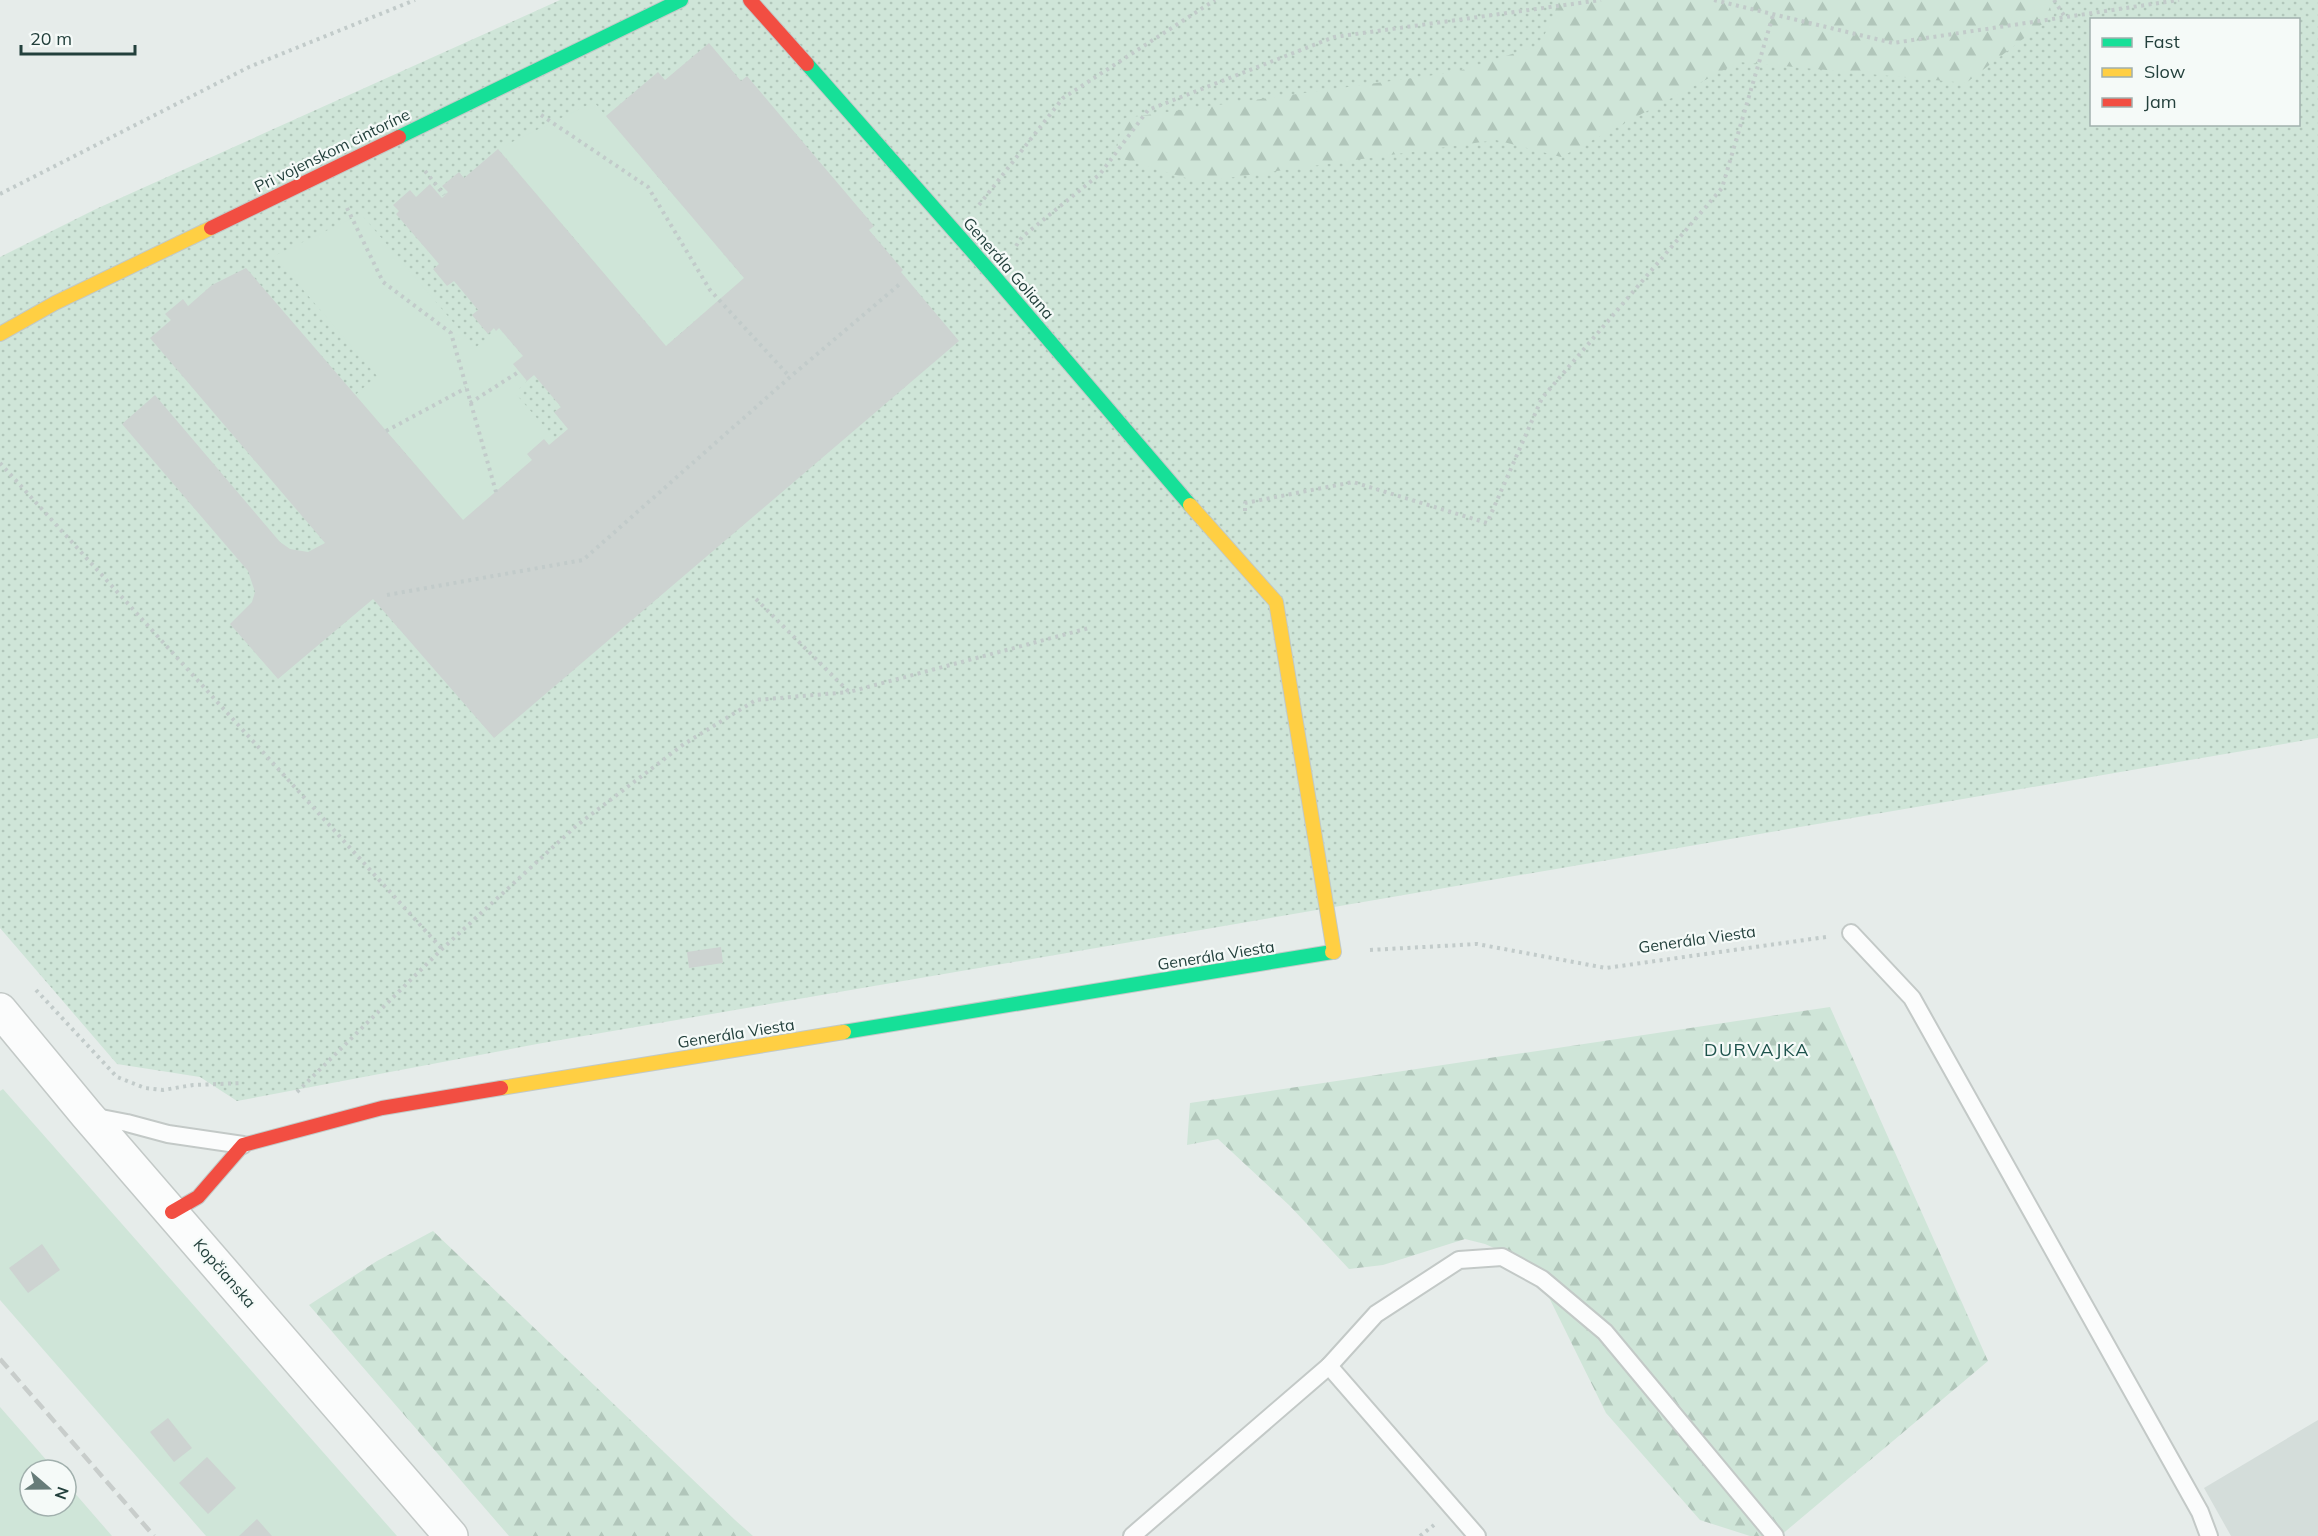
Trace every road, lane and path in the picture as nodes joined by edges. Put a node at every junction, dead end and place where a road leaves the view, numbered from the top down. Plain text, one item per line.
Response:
1 (415, 0) edge
2 (681, 0) edge
3 (750, 0) edge
4 (1215, 0) edge
5 (1601, 0) edge
6 (1714, 0) edge
7 (2054, 0) edge
8 (2166, 0) edge
9 (2179, 0) edge
10 (2161, 3) junction
11 (1773, 15) junction
12 (2065, 17) junction
13 (541, 115) dead end
14 (425, 171) dead end
15 (0, 194) edge
16 (444, 195) dead end
17 (347, 208) dead end
18 (957, 233) junction
19 (994, 276) junction
20 (902, 283) dead end
21 (0, 334) edge
22 (520, 372) dead end
23 (790, 377) junction
24 (466, 388) junction
25 (470, 403) junction
26 (386, 431) dead end
27 (0, 463) edge
28 (496, 492) dead end
29 (1240, 561) junction
30 (387, 595) dead end
31 (756, 599) dead end
32 (1089, 628) dead end
33 (849, 692) junction
34 (1851, 933) joint
35 (442, 949) junction
36 (1334, 952) junction
37 (36, 990) dead end
38 (0, 1010) edge
39 (243, 1083) dead end
40 (293, 1096) dead end
41 (87, 1115) junction
42 (243, 1145) junction
43 (172, 1212) junction
44 (1329, 1366) junction
45 (451, 1536) edge
46 (1132, 1536) edge
47 (1477, 1536) edge
48 (1775, 1536) edge
49 (2209, 1536) edge

1 - 15 path
2 - 21 street, Pri vojenskom cintoríne
3 - 18 street, Generála Goliana
4 - 18 path
5 - 19 path
6 - 11 path
7 - 12 path
8 - 10 path
9 - 10 path
10 - 12 path
11 - 12 path
11 - 29 path
13 - 23 path
14 - 16 path
17 - 24 path
18 - 19 street, Generála Goliana
19 - 29 street, Generála Goliana
20 - 23 path
22 - 25 path
23 - 30 path
24 - 25 path
24 - 26 path
25 - 28 path
27 - 35 path
29 - 36 street
31 - 33 path
32 - 33 path
33 - 35 path
34 - 36 path, Generála Viesta
34 - 49 lane
35 - 40 path
36 - 42 street, Generála Viesta
37 - 39 path
38 - 41 street, Kopčianska
41 - 42 lane
41 - 43 street, Kopčianska
42 - 43 street
43 - 45 street, Kopčianska
44 - 46 lane
44 - 47 lane
44 - 48 lane

